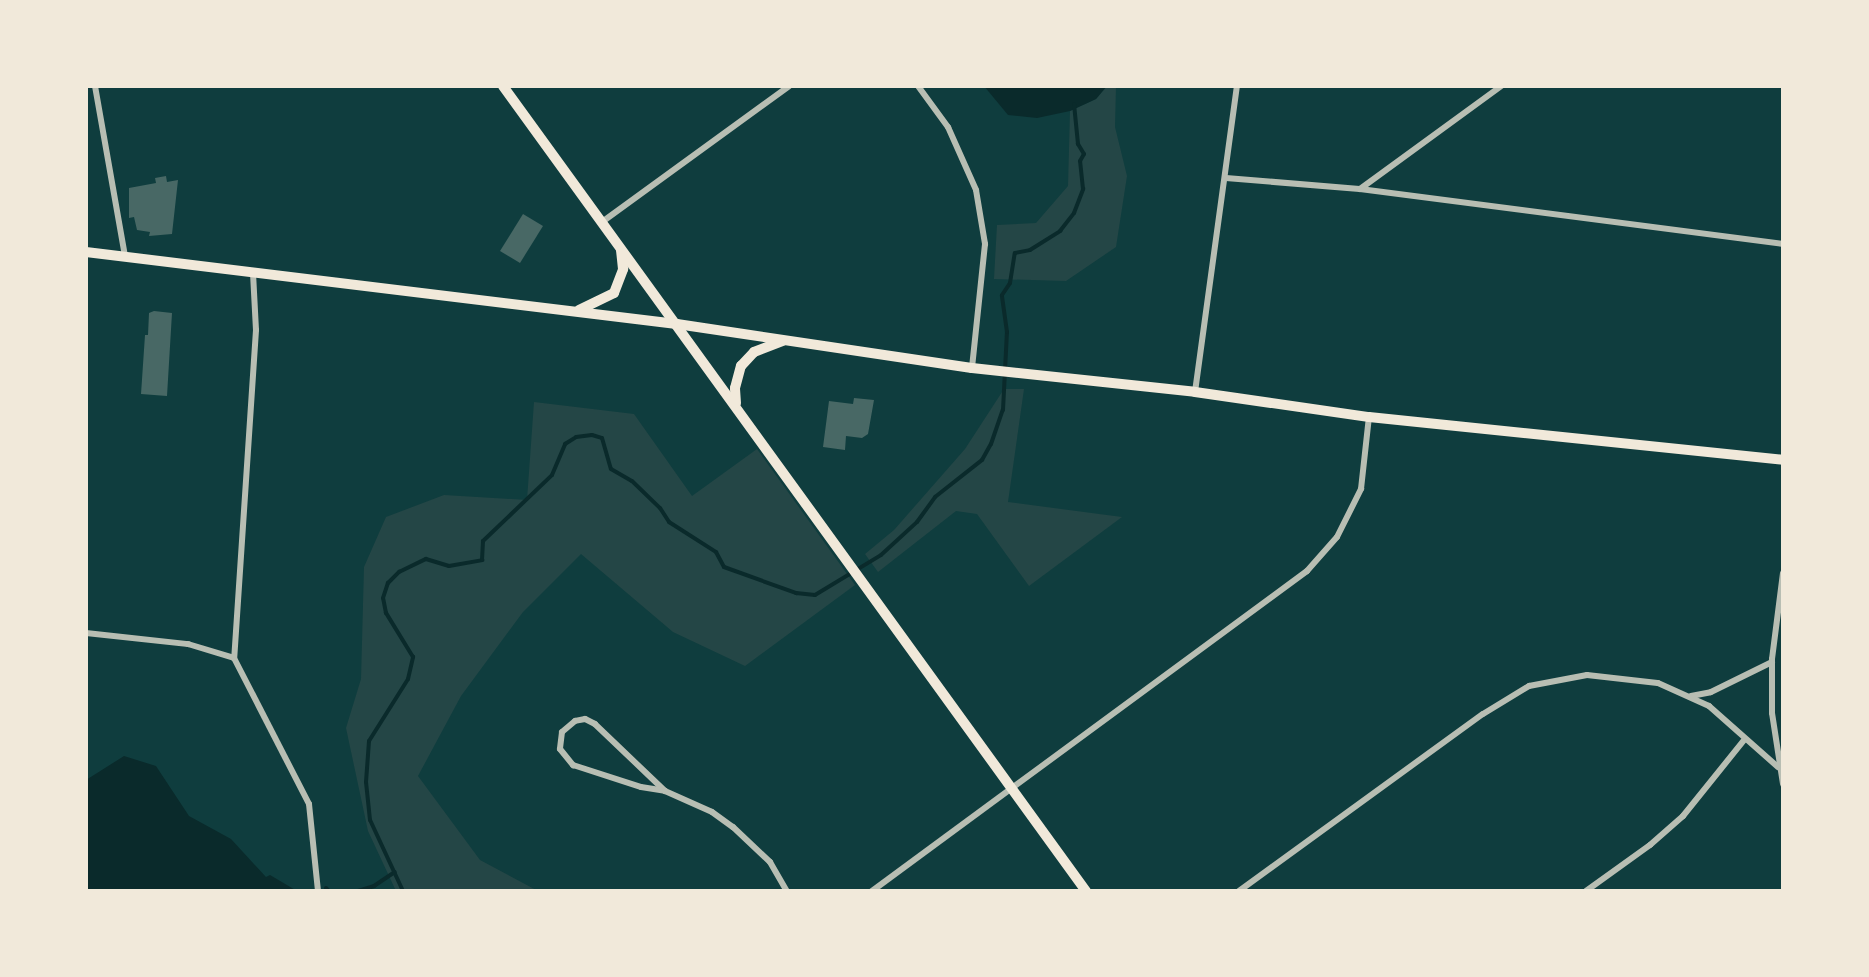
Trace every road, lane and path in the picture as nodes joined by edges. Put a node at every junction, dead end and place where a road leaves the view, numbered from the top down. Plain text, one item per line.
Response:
1 (95, 86) edge
2 (503, 86) edge
3 (789, 86) edge
4 (918, 86) edge
5 (1237, 86) edge
6 (1501, 86) edge
7 (777, 89) edge
8 (1226, 178) junction
9 (1360, 189) junction
10 (602, 222) junction
11 (1783, 244) edge
12 (621, 248) junction
13 (86, 252) edge
14 (125, 257) junction
15 (253, 273) junction
16 (574, 311) junction
17 (677, 324) junction
18 (787, 340) junction
19 (972, 368) junction
20 (1195, 392) junction
21 (736, 405) junction
22 (1369, 417) junction
23 (1783, 460) edge
24 (1783, 573) edge
25 (86, 633) edge
26 (234, 658) junction
27 (1772, 662) junction
28 (1690, 696) junction
29 (1744, 740) junction
30 (1778, 767) junction
31 (1783, 784) edge
32 (1012, 785) junction
33 (665, 791) junction
34 (318, 891) edge
35 (787, 891) edge
36 (872, 891) edge
37 (1086, 891) edge
38 (1239, 891) edge
39 (1586, 891) edge

1 - 14 street
2 - 10 main road
3 - 7 street
4 - 19 street
5 - 8 street
6 - 9 street
7 - 10 street
8 - 9 street
8 - 20 street
9 - 11 street
10 - 12 main road
12 - 16 main road
12 - 17 main road
13 - 14 main road
14 - 15 main road
15 - 16 main road
15 - 26 street
16 - 17 main road
17 - 18 main road
17 - 21 main road
18 - 19 main road
18 - 21 main road
19 - 20 main road
20 - 22 main road
21 - 32 main road
22 - 23 main road
22 - 32 street
24 - 27 street
25 - 26 street
26 - 34 street
27 - 28 street
27 - 30 street
28 - 29 street
28 - 38 street
29 - 30 street
29 - 39 street
30 - 31 street
32 - 36 street
32 - 37 main road
33 - 33 street
33 - 35 street

